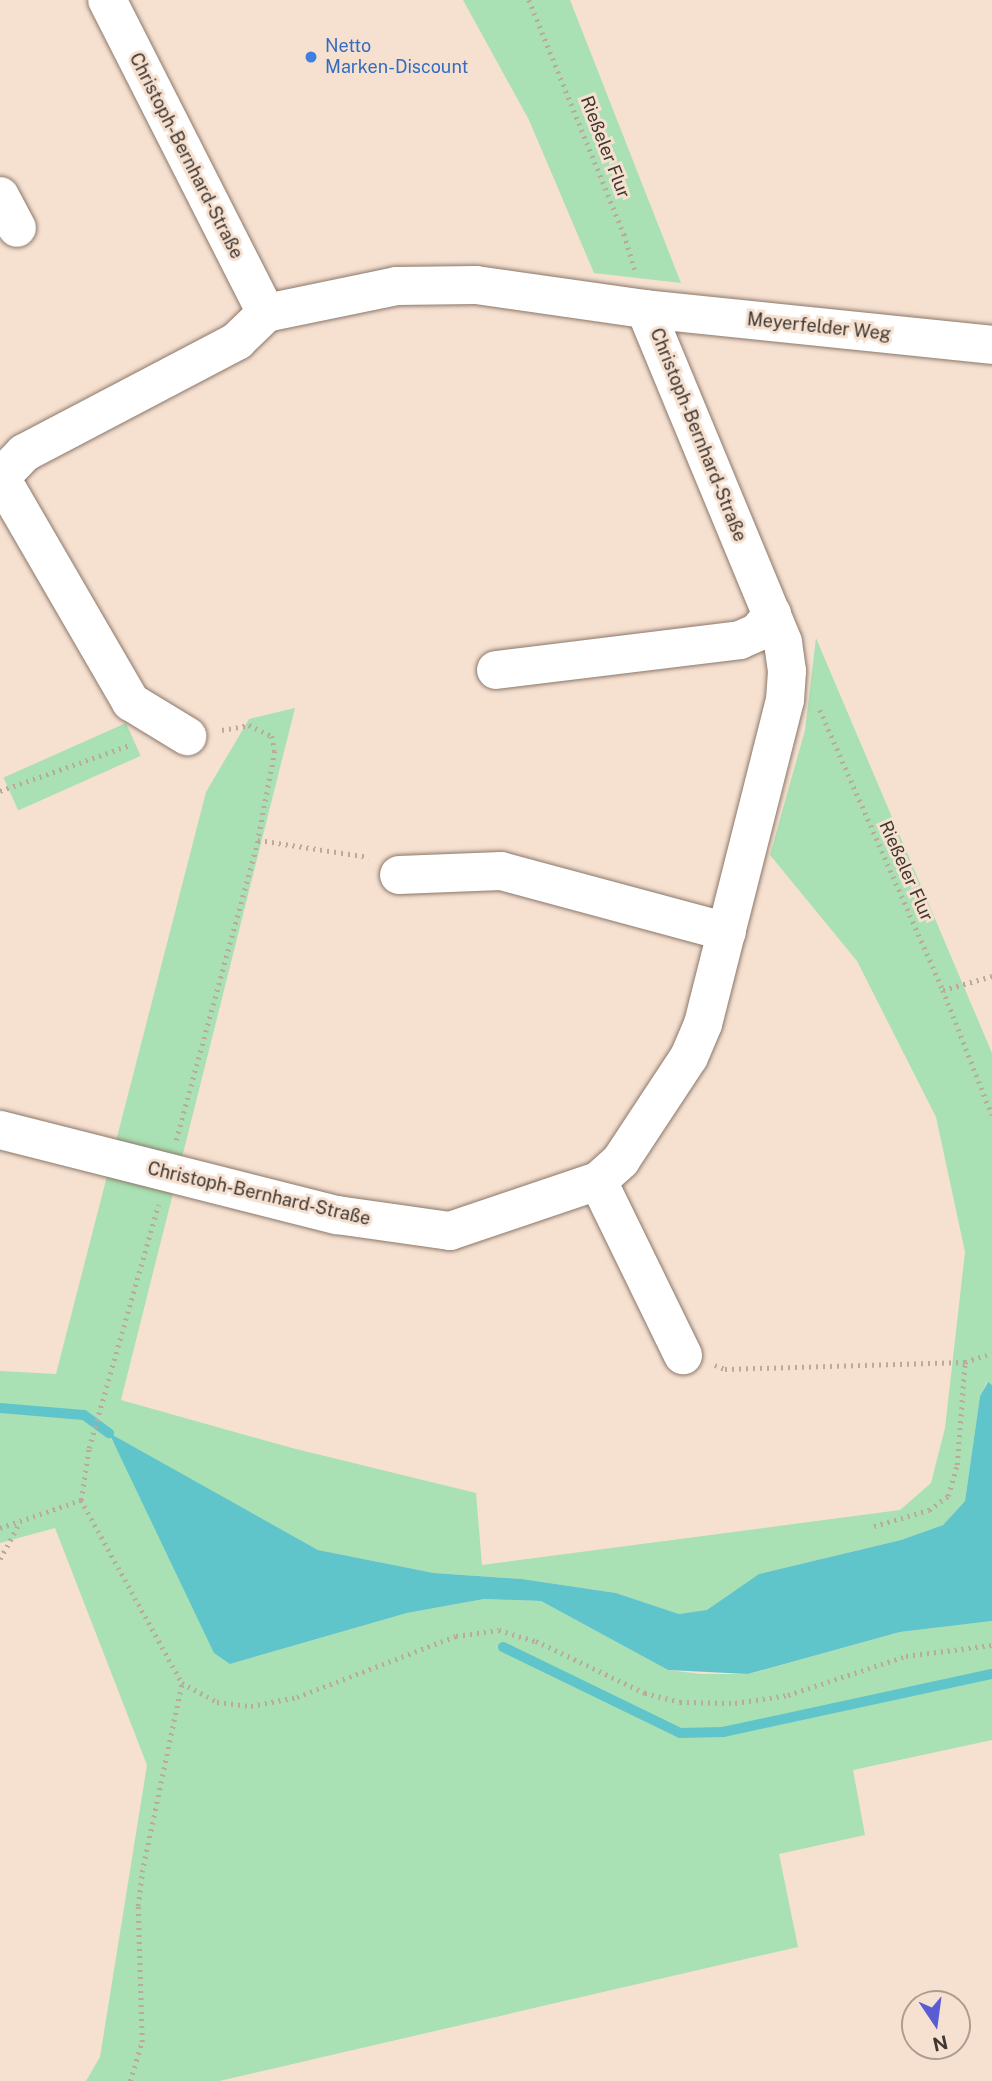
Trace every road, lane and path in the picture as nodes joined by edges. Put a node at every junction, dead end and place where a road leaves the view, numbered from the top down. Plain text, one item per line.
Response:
1 (107, 0) edge
2 (528, 0) edge
3 (645, 309) junction
4 (266, 313) junction
5 (992, 345) edge
6 (0, 478) edge
7 (772, 614) junction
8 (496, 670) dead end
9 (814, 698) dead end
10 (187, 736) junction
11 (0, 791) edge
12 (258, 840) junction
13 (399, 875) joint
14 (727, 932) junction
15 (992, 976) edge
16 (943, 990) junction
17 (992, 1115) edge
18 (0, 1129) edge
19 (167, 1172) junction
20 (598, 1181) junction
21 (992, 1353) edge
22 (683, 1355) joint
23 (965, 1362) junction
24 (81, 1500) junction
25 (20, 1521) junction
26 (874, 1526) dead end
27 (0, 1528) edge
28 (0, 1559) edge
29 (992, 1645) edge
30 (183, 1683) junction
31 (130, 2081) edge

1 - 4 street, Christoph-Bernhard-Straße
2 - 3 path, Rießeler Flur
3 - 4 street, Christoph-Bernhard-Straße
3 - 5 street, Meyerfelder Weg
3 - 7 street, Christoph-Bernhard-Straße
4 - 6 street
6 - 10 street
7 - 8 street
7 - 14 street, Christoph-Bernhard-Straße
9 - 16 path, Rießeler Flur
10 - 11 path
10 - 12 path
12 - 13 path
12 - 19 path
13 - 14 street
14 - 20 street, Christoph-Bernhard-Straße
15 - 16 path
16 - 17 path, Rießeler Flur
18 - 19 street, Christoph-Bernhard-Straße
19 - 20 street, Christoph-Bernhard-Straße
19 - 24 path
20 - 22 street
21 - 23 path
22 - 23 path
23 - 26 path
24 - 25 path
24 - 30 path
25 - 27 path
25 - 28 path
29 - 30 path
30 - 31 path

